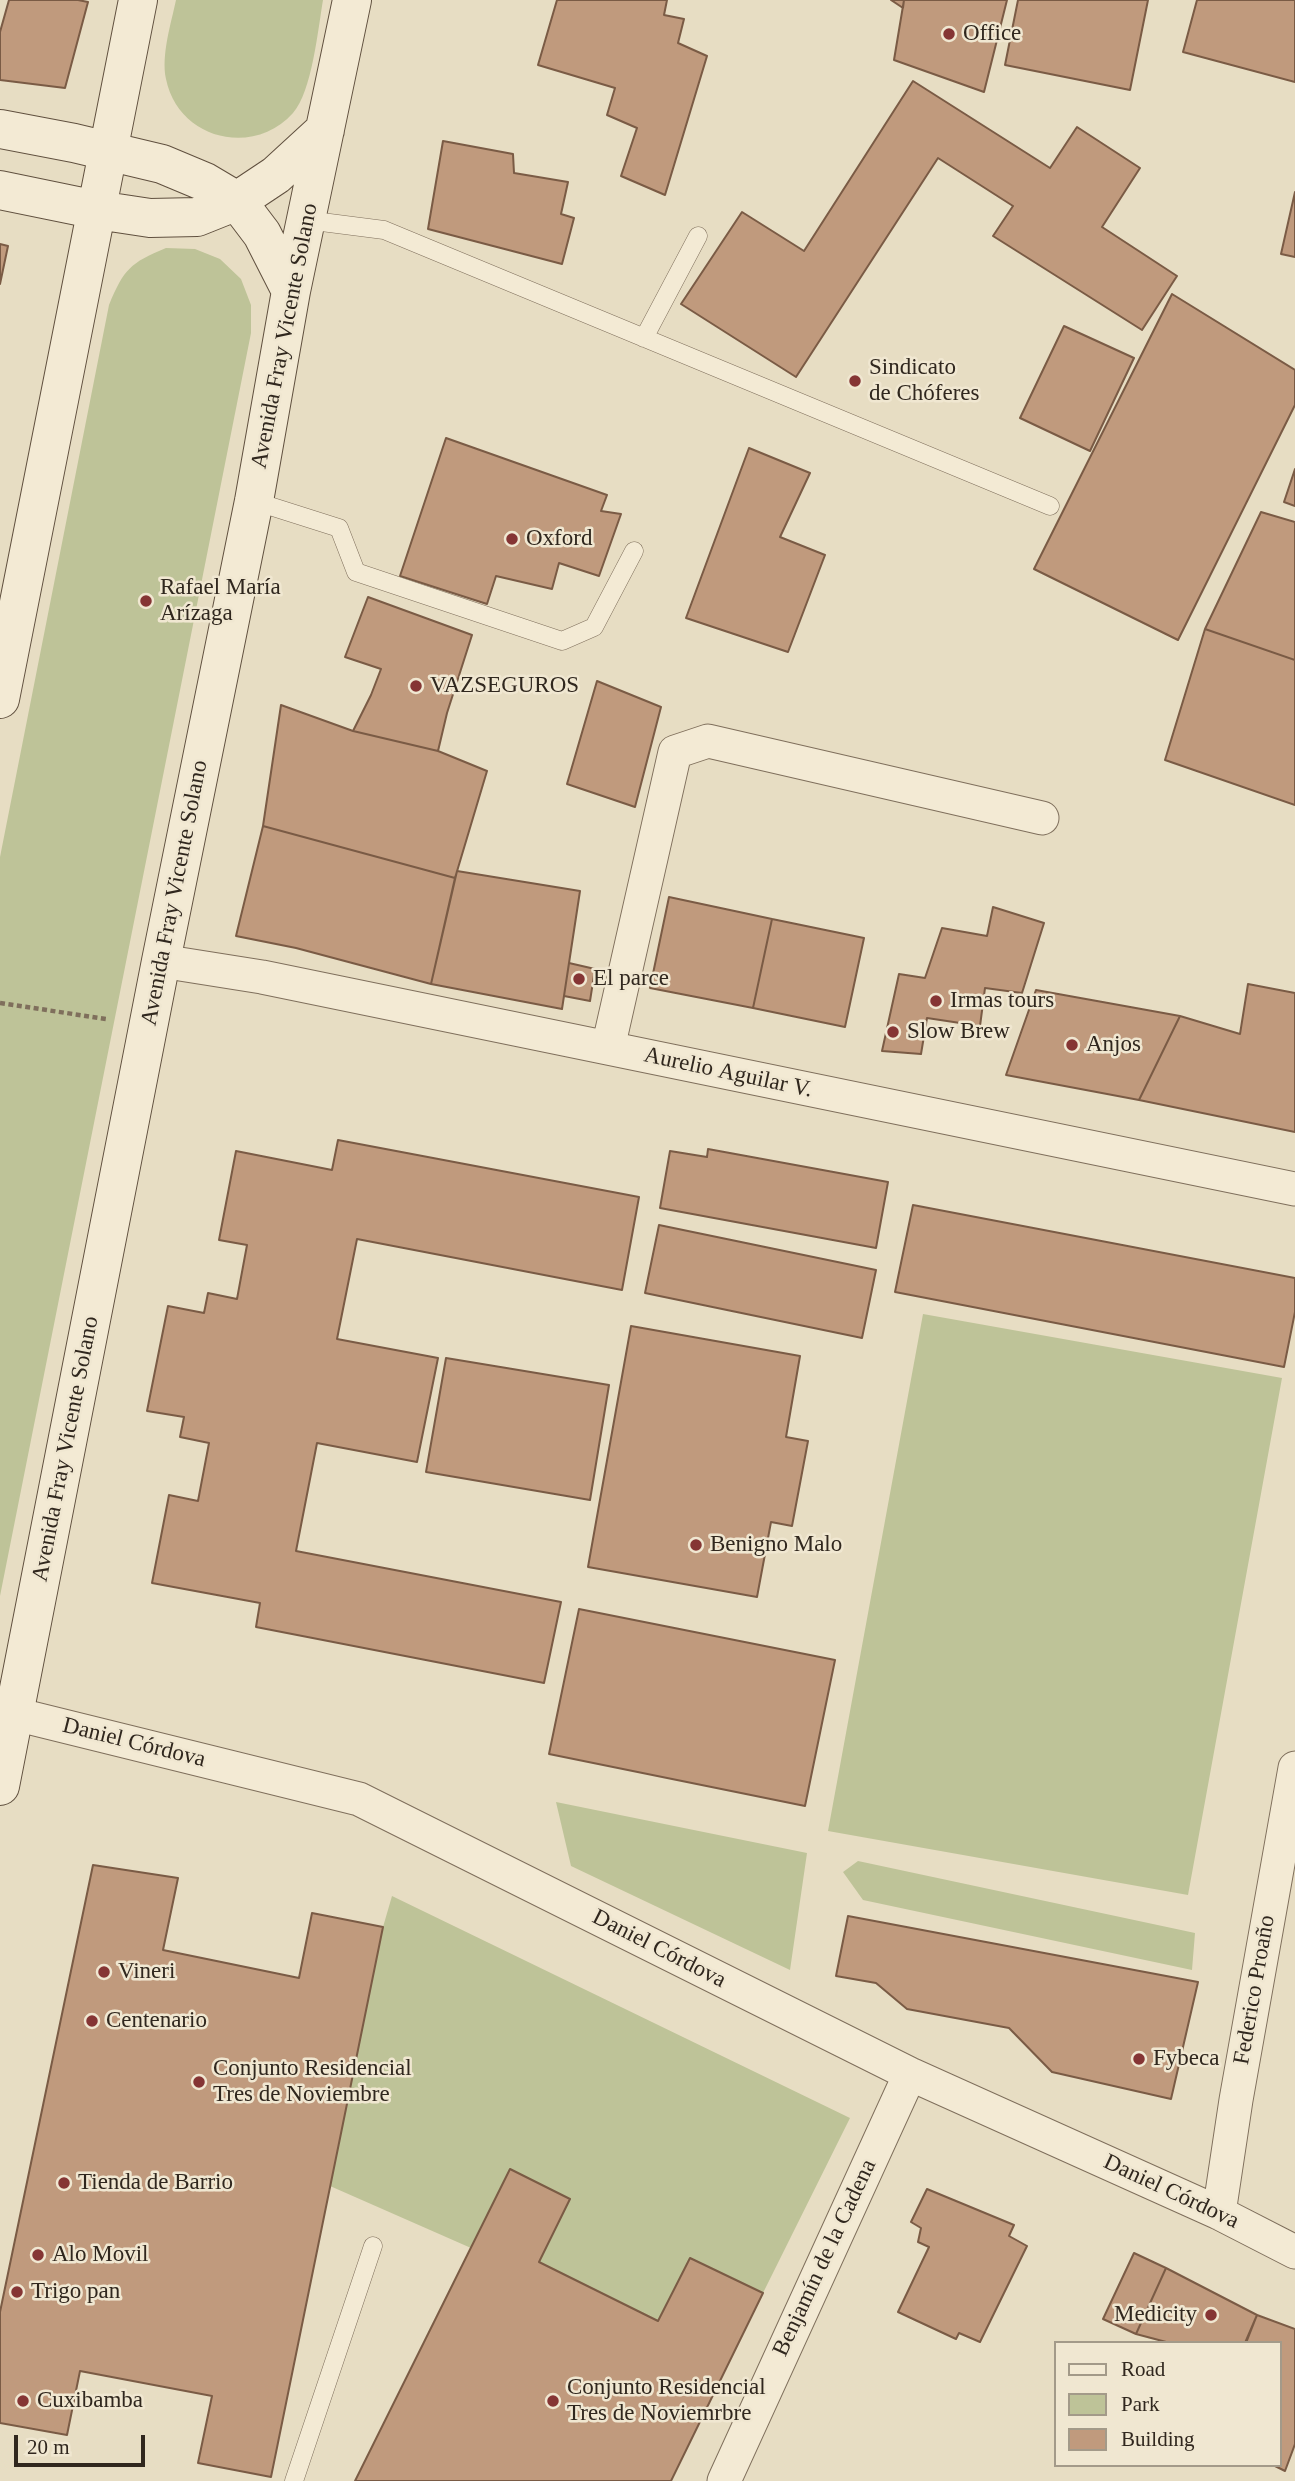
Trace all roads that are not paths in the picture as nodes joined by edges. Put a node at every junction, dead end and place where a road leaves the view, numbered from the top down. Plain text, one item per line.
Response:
1 (138, 0) edge
2 (352, 0) edge
3 (0, 129) edge
4 (325, 130) junction
5 (107, 152) junction
6 (0, 190) edge
7 (237, 201) junction
8 (97, 210) junction
9 (306, 220) junction
10 (698, 236) dead end
11 (291, 291) junction
12 (644, 338) junction
13 (254, 501) junction
14 (1050, 506) dead end
15 (634, 551) dead end
16 (2, 679) edge
17 (1042, 818) dead end
18 (161, 961) junction
19 (608, 1048) junction
20 (1295, 1189) edge
21 (7, 1714) edge
22 (1295, 1768) edge
23 (0, 1786) edge
24 (910, 2074) junction
25 (1219, 2213) junction
26 (373, 2246) dead end
27 (1295, 2252) edge
28 (294, 2481) edge
29 (724, 2481) edge

1 - 5 main road
2 - 4 main road, Avenida Fray Vicente Solano
3 - 5 main road
4 - 7 main road
4 - 9 main road, Avenida Fray Vicente Solano
5 - 7 main road
5 - 8 main road
6 - 8 main road
7 - 8 main road
7 - 11 main road
8 - 16 main road
9 - 11 main road, Avenida Fray Vicente Solano
9 - 12 lane
10 - 12 lane
11 - 13 main road, Avenida Fray Vicente Solano
12 - 14 lane
13 - 15 lane
13 - 18 main road, Avenida Fray Vicente Solano
17 - 19 street
18 - 19 street, Aurelio Aguilar V.
18 - 21 main road, Avenida Fray Vicente Solano
19 - 20 street, Aurelio Aguilar V.
21 - 23 main road, Avenida Fray Vicente Solano
21 - 24 street, Daniel Córdova
22 - 25 street, Federico Proaño
24 - 25 street, Daniel Córdova
24 - 29 street, Benjamín de la Cadena
25 - 27 street, Daniel Córdova
26 - 28 lane

